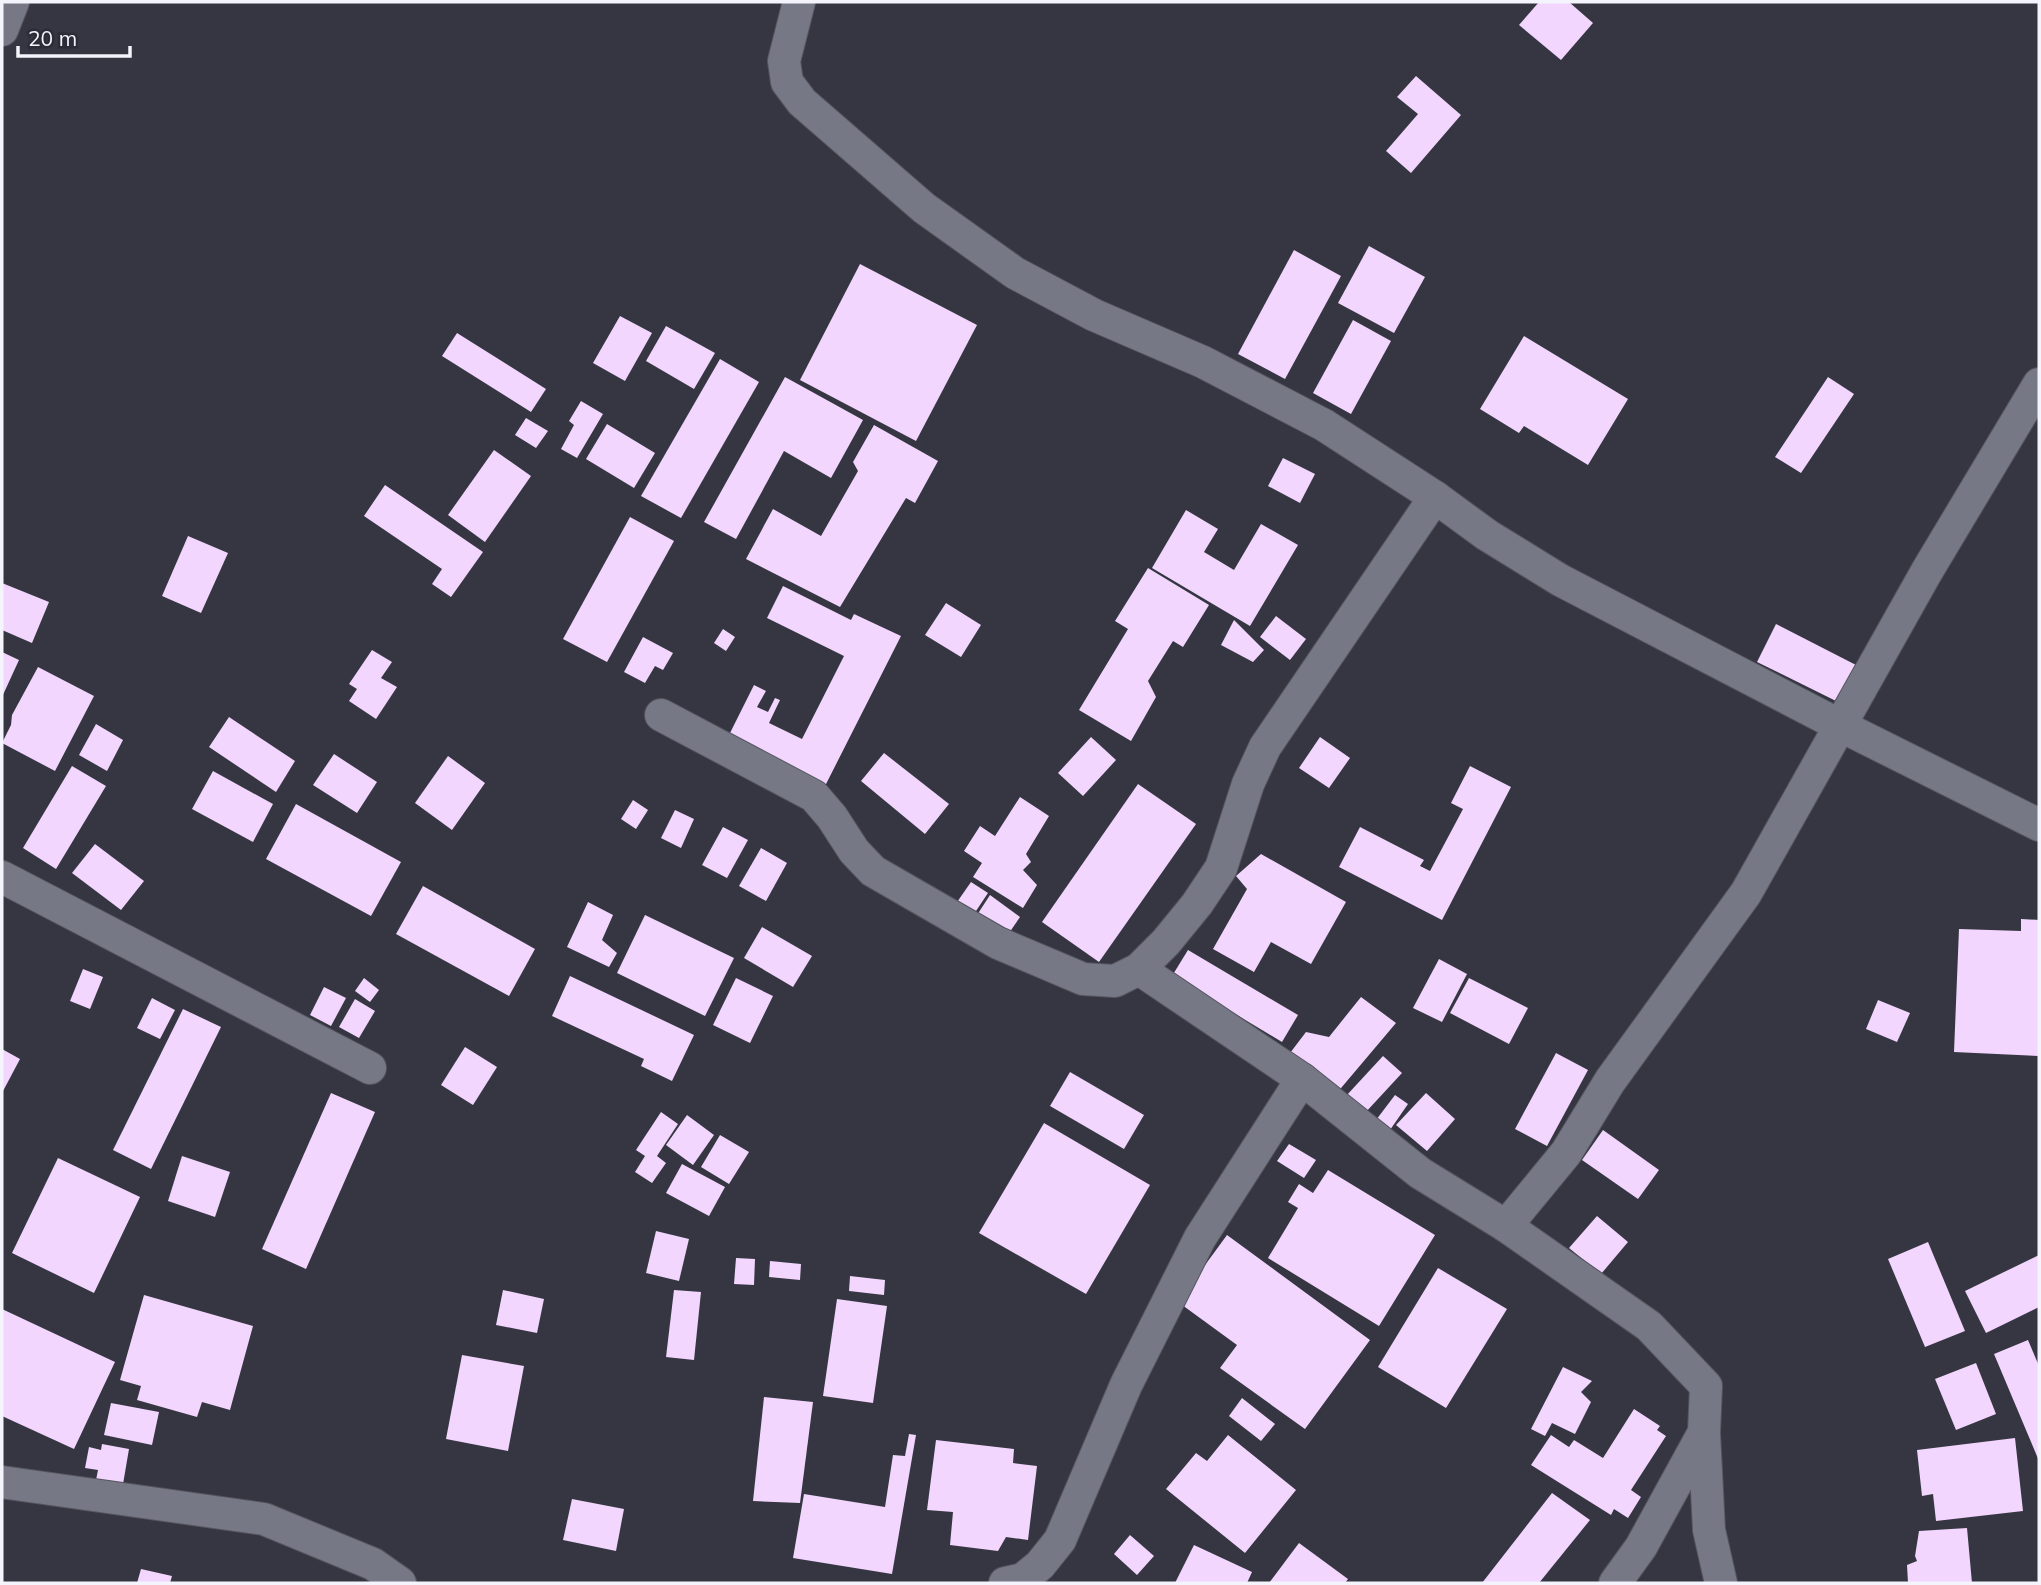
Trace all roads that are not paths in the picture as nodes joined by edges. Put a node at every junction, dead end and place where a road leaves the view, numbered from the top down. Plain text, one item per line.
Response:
1 (13, 2) edge
2 (799, 2) edge
3 (2, 30) edge
4 (2039, 384) edge
5 (1435, 497) junction
6 (661, 715) dead end
7 (1839, 725) junction
8 (2039, 825) edge
9 (2, 877) edge
10 (1139, 969) junction
11 (370, 1068) dead end
12 (1302, 1079) junction
13 (1506, 1226) junction
14 (1704, 1433) junction
15 (2, 1482) edge
16 (1018, 1582) edge
17 (400, 1583) edge
18 (1615, 1583) edge
19 (1721, 1583) edge

1 - 3 street
2 - 5 street
4 - 7 street
5 - 7 street
5 - 10 street
6 - 10 street
7 - 8 street
7 - 13 street
9 - 11 street
10 - 12 street
12 - 13 street
12 - 16 street
13 - 14 street
14 - 18 street
14 - 19 street
15 - 17 street

